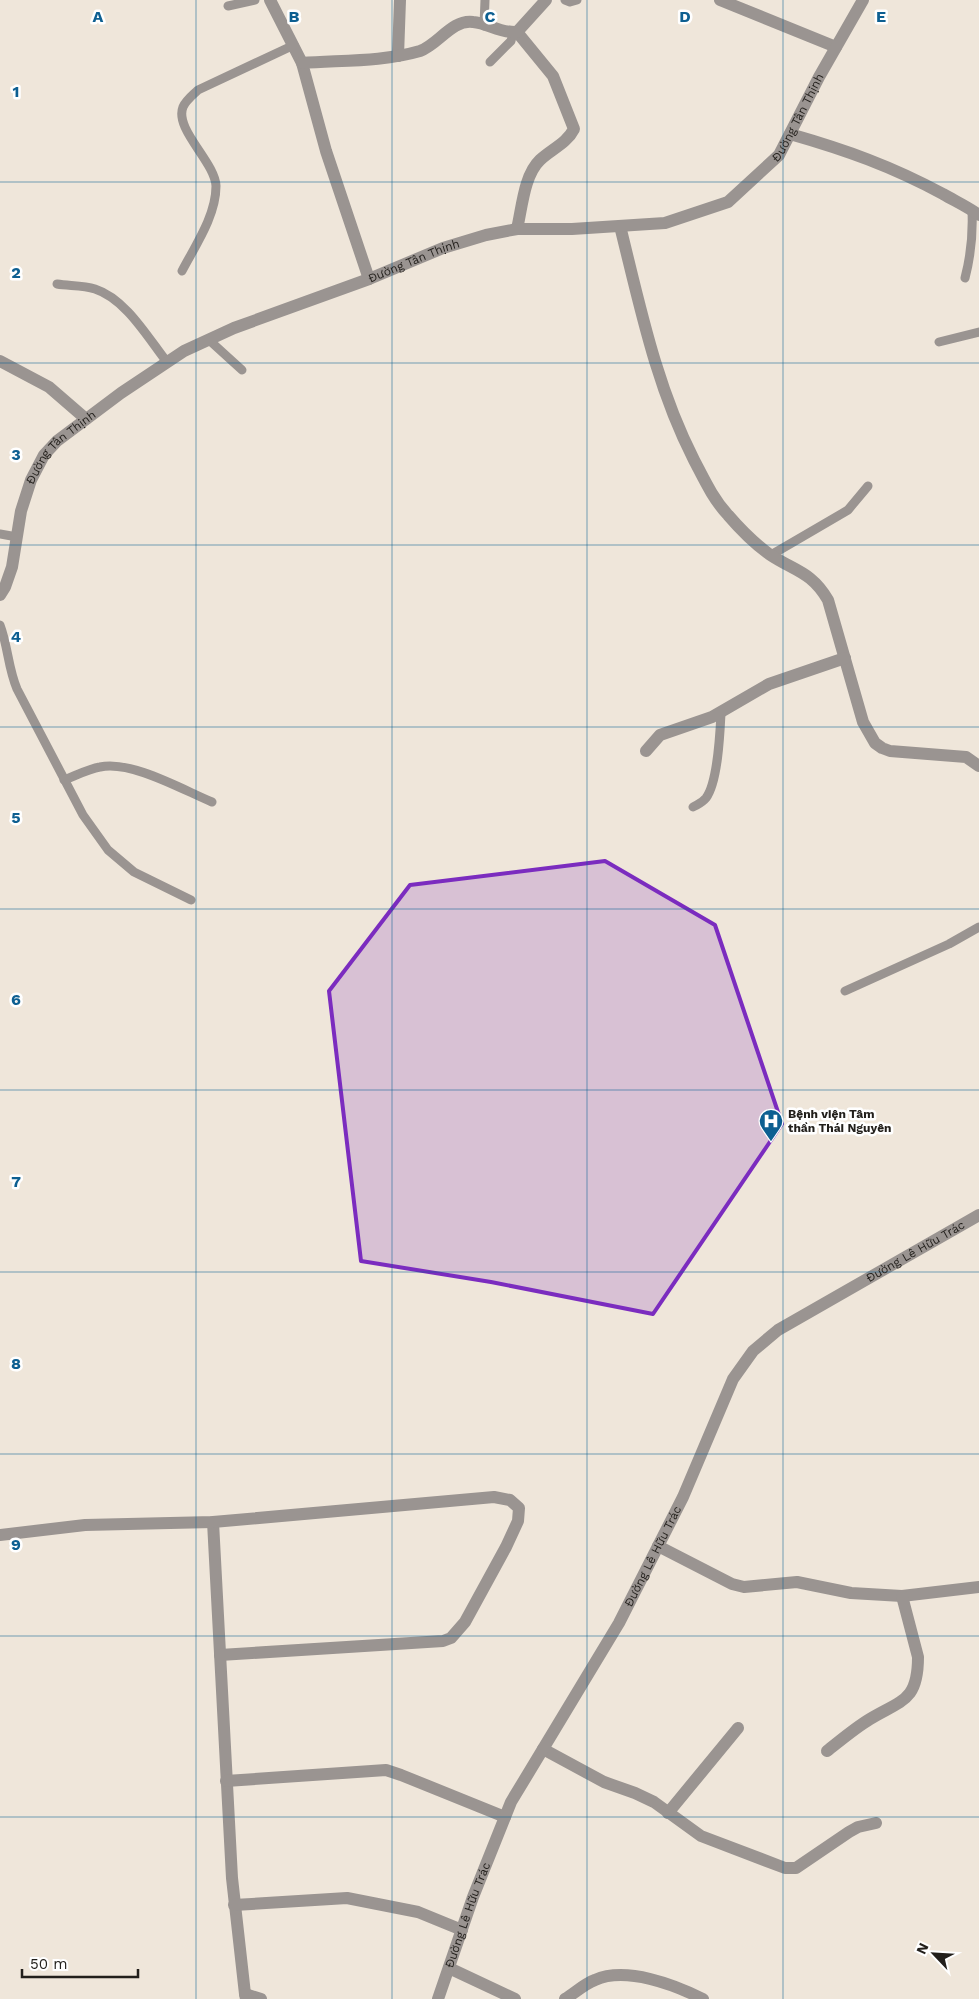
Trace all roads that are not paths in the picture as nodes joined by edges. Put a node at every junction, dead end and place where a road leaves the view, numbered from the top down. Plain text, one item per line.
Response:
1 (255, 0) edge
2 (270, 0) edge
3 (400, 0) edge
4 (485, 0) edge
5 (546, 0) edge
6 (565, 0) edge
7 (577, 0) edge
8 (720, 0) edge
9 (864, 0) edge
10 (228, 6) dead end
11 (484, 26) junction
12 (515, 32) junction
13 (294, 45) junction
14 (836, 47) junction
15 (398, 56) junction
16 (490, 62) dead end
17 (302, 63) junction
18 (790, 134) junction
19 (976, 213) edge
20 (620, 226) junction
21 (517, 229) junction
22 (182, 271) dead end
23 (965, 278) dead end
24 (369, 279) junction
25 (57, 284) dead end
26 (979, 332) edge
27 (209, 340) junction
28 (939, 342) dead end
29 (0, 361) edge
30 (167, 362) junction
31 (242, 370) dead end
32 (86, 420) junction
33 (868, 486) dead end
34 (0, 534) edge
35 (17, 537) junction
36 (771, 555) junction
37 (0, 595) edge
38 (0, 626) edge
39 (845, 658) junction
40 (721, 713) junction
41 (646, 751) dead end
42 (979, 766) edge
43 (64, 780) junction
44 (212, 802) dead end
45 (693, 807) dead end
46 (191, 900) dead end
47 (979, 927) edge
48 (845, 992) dead end
49 (979, 1215) edge
50 (213, 1522) junction
51 (0, 1535) edge
52 (658, 1546) junction
53 (979, 1587) edge
54 (902, 1596) junction
55 (220, 1655) junction
56 (738, 1728) dead end
57 (543, 1749) junction
58 (826, 1751) dead end
59 (226, 1781) junction
60 (668, 1813) junction
61 (505, 1817) junction
62 (876, 1823) dead end
63 (234, 1905) junction
64 (462, 1930) junction
65 (449, 1968) junction
66 (245, 1997) edge
67 (261, 1999) edge
68 (438, 1999) edge
69 (515, 1999) edge
70 (565, 1999) edge
71 (703, 1999) edge

1 - 10 lane
2 - 13 street
3 - 15 street
4 - 11 lane
5 - 12 street
6 - 7 lane
8 - 14 street
9 - 14 street, Đường Tân Thịnh
11 - 12 street
11 - 15 street
12 - 16 lane
12 - 21 street
13 - 17 street
13 - 22 lane
14 - 18 street, Đường Tân Thịnh
15 - 17 street
17 - 24 street
18 - 19 street
18 - 20 street, Đường Tân Thịnh
19 - 23 lane
20 - 21 street, Đường Tân Thịnh
20 - 36 street
21 - 24 street, Đường Tân Thịnh
24 - 27 street, Đường Tân Thịnh
25 - 30 lane
26 - 28 lane
27 - 30 street, Đường Tân Thịnh
27 - 31 lane
29 - 32 street
30 - 32 street, Đường Tân Thịnh
32 - 35 street, Đường Tân Thịnh
33 - 36 lane
34 - 35 lane
35 - 37 street, Đường Tân Thịnh
36 - 39 street
38 - 43 lane
39 - 40 street
39 - 42 street
40 - 41 street
40 - 45 lane
43 - 44 lane
43 - 46 lane
47 - 48 lane
49 - 52 street, Đường Lê Hữu Trác
50 - 51 street
50 - 55 street
50 - 55 street
52 - 54 street
52 - 57 street, Đường Lê Hữu Trác
53 - 54 street
54 - 58 street
55 - 59 street
56 - 60 street
57 - 60 street
57 - 61 street, Đường Lê Hữu Trác
59 - 61 street
59 - 63 street
60 - 62 street
61 - 64 street, Đường Lê Hữu Trác
63 - 64 street
63 - 66 street
64 - 65 street, Đường Lê Hữu Trác
65 - 68 street, Đường Lê Hữu Trác
65 - 69 street
66 - 67 street
70 - 71 street

